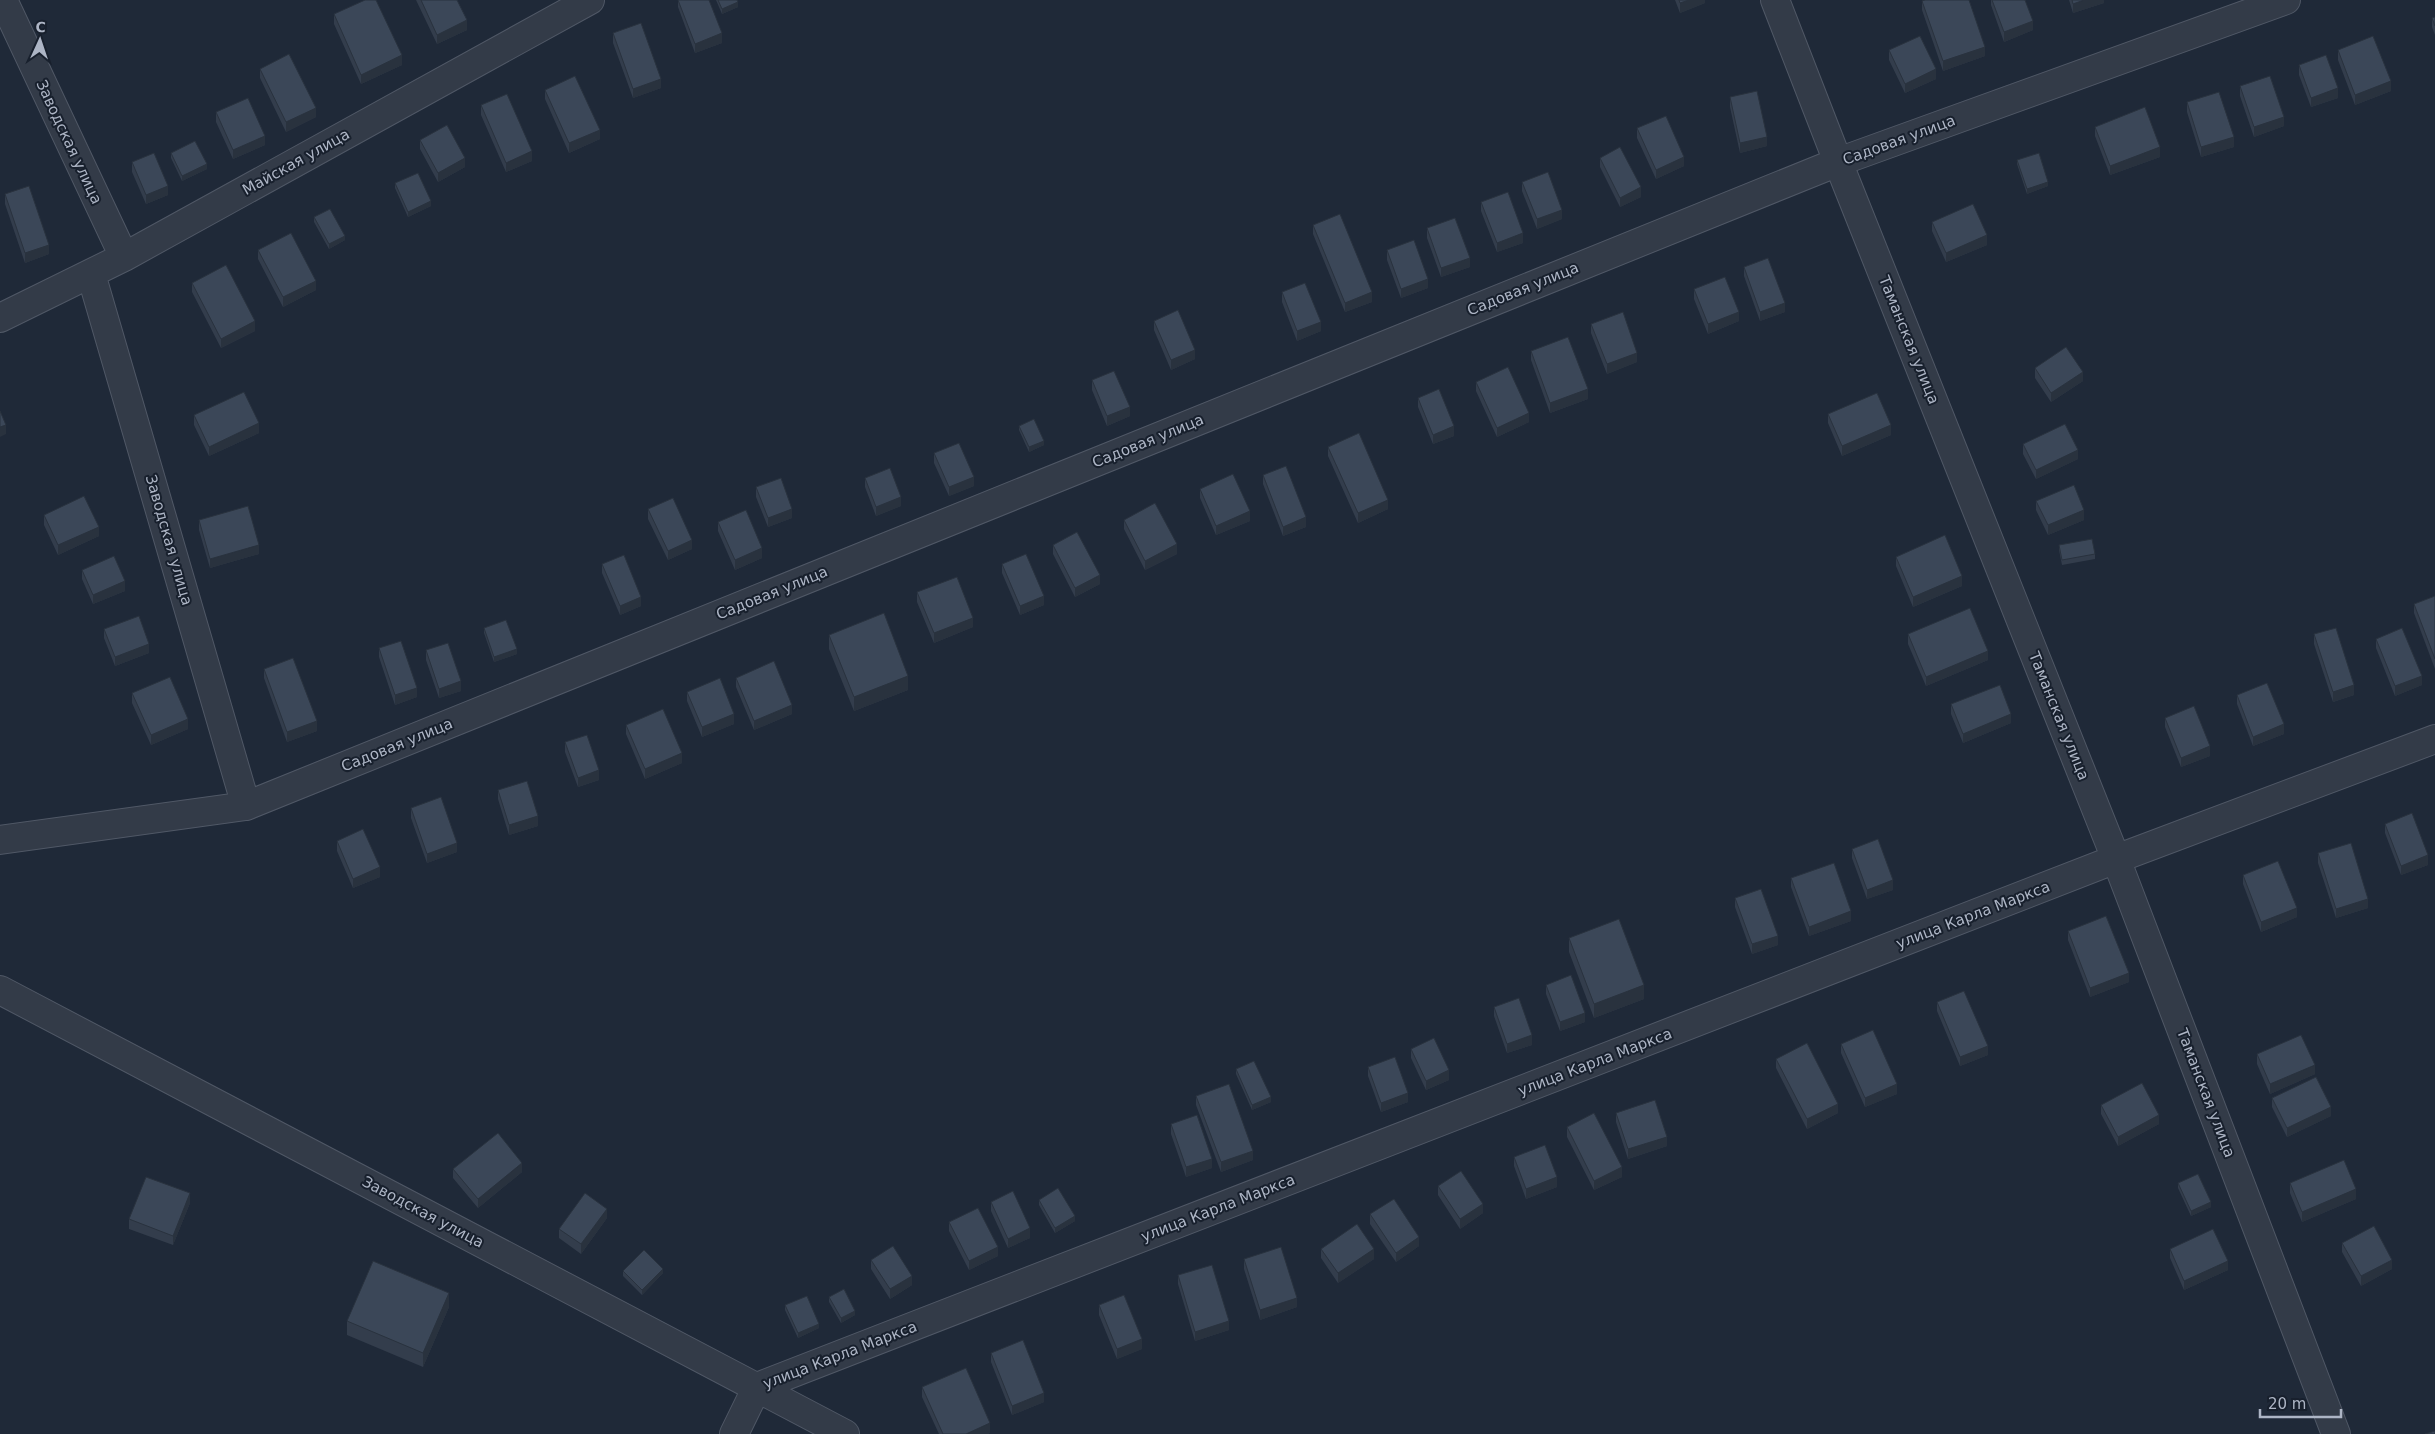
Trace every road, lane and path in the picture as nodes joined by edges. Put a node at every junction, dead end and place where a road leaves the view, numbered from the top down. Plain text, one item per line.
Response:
1 (2, 0) edge
2 (590, 0) edge
3 (1775, 0) edge
4 (2286, 0) edge
5 (1838, 162) junction
6 (124, 257) junction
7 (92, 274) junction
8 (0, 318) edge
9 (2435, 739) edge
10 (246, 806) junction
11 (0, 840) edge
12 (2116, 859) junction
13 (0, 990) edge
14 (757, 1387) junction
15 (734, 1434) edge
16 (845, 1434) edge
17 (2336, 1434) edge

1 - 6 street, Заводская улица
2 - 6 street, Майская улица
3 - 5 street, Таманская улица
4 - 5 street, Садовая улица
5 - 10 street, Садовая улица
5 - 12 street, Таманская улица
6 - 7 street, Майская улица
7 - 8 street, Майская улица
7 - 10 street, Заводская улица
9 - 12 street, улица Карла Маркса
10 - 11 street, Садовая улица
12 - 14 street, улица Карла Маркса
12 - 17 street, Таманская улица
13 - 14 street, Заводская улица
14 - 15 street
14 - 16 street, Заводская улица

